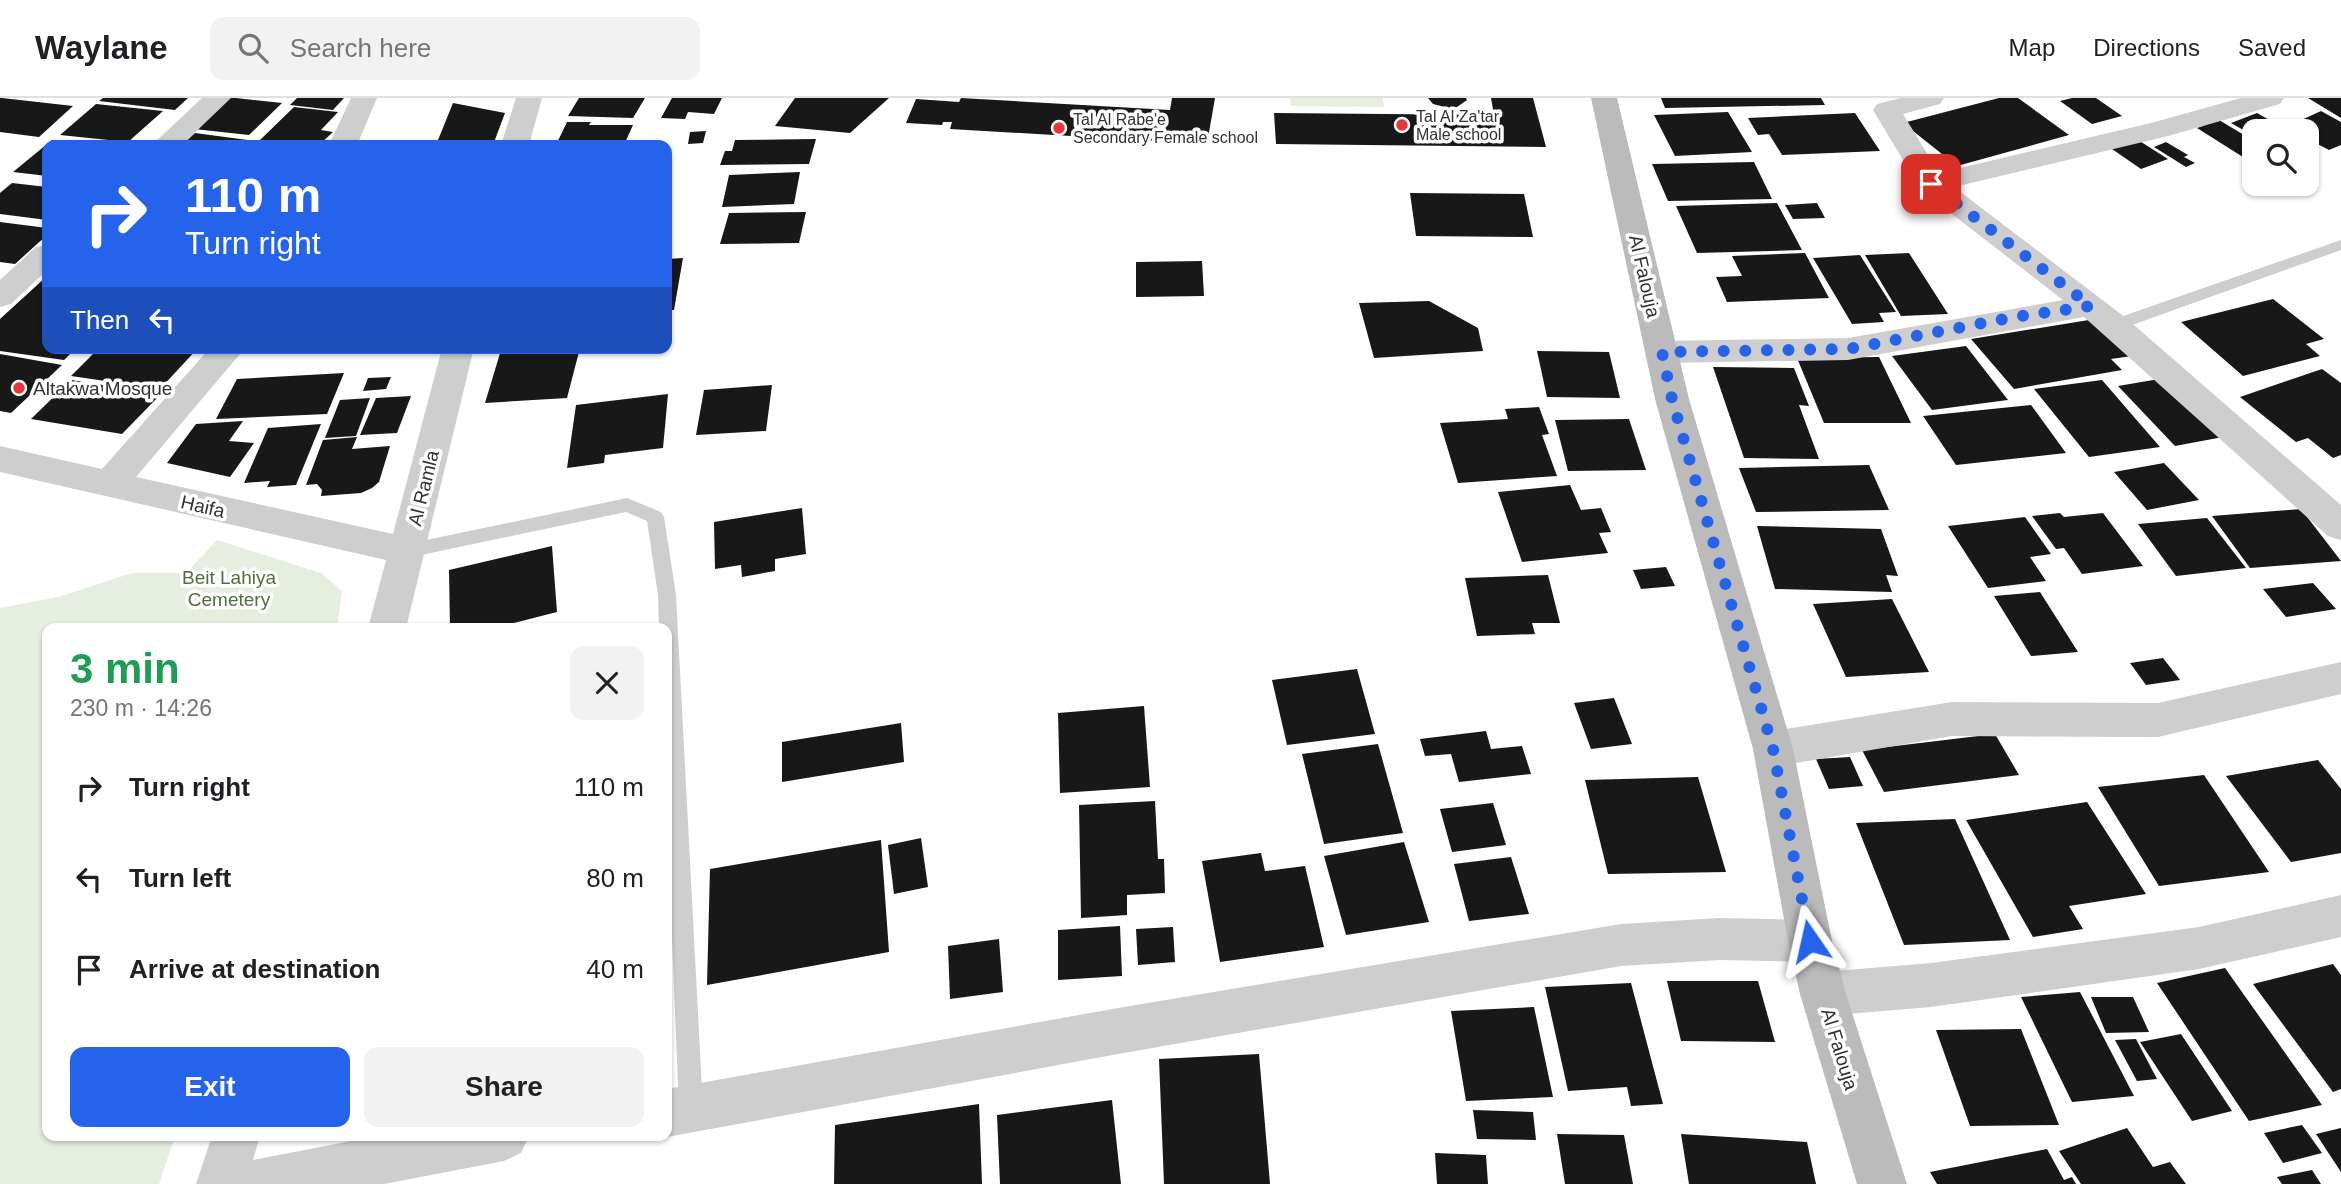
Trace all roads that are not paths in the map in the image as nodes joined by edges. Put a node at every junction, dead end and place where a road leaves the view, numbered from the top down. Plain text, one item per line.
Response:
1 (218, 98) edge
2 (364, 98) edge
3 (529, 98) edge
4 (1604, 98) edge
5 (1931, 98) edge
6 (2271, 98) edge
7 (172, 140) edge
8 (345, 140) edge
9 (516, 140) edge
10 (1931, 184) junction
11 (2341, 245) edge
12 (42, 259) edge
13 (0, 297) edge
14 (2103, 316) junction
15 (1662, 352) junction
16 (224, 354) edge
17 (456, 354) edge
18 (0, 459) edge
19 (108, 485) junction
20 (2341, 526) edge
21 (407, 551) junction
22 (388, 623) edge
23 (668, 623) edge
24 (2341, 678) edge
25 (1773, 749) junction
26 (672, 811) edge
27 (2341, 916) edge
28 (1810, 941) junction
29 (1823, 994) junction
30 (679, 1112) edge
31 (234, 1141) edge
32 (477, 1141) edge
33 (220, 1184) edge
34 (256, 1184) edge
35 (1882, 1184) edge

1 - 7 street
2 - 8 street
3 - 9 street
4 - 15 main road, Al Falouja
5 - 10 street
6 - 10 street
10 - 14 street
11 - 14 lane
12 - 13 street
14 - 15 street
14 - 20 street
15 - 25 main road, Al Falouja
16 - 19 street
17 - 21 street, Al Ramla
18 - 19 street, Haifa
19 - 21 street, Haifa
21 - 22 street, Al Ramla
21 - 23 lane
24 - 25 street
25 - 28 main road, Al Falouja
26 - 30 lane
27 - 29 street
28 - 29 main road, Al Falouja
28 - 30 street
29 - 35 main road, Al Falouja
31 - 33 street
32 - 34 street

